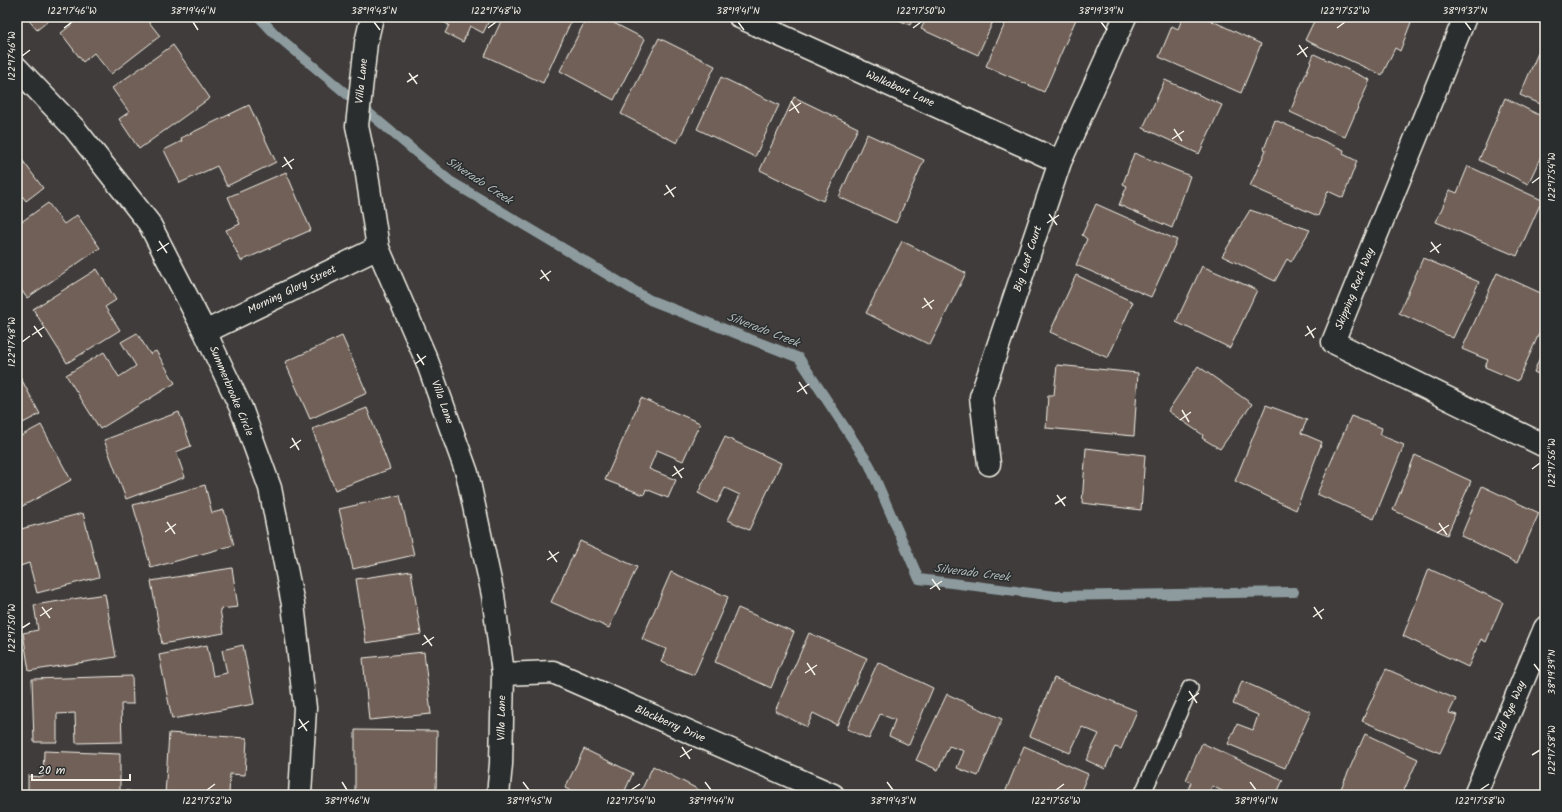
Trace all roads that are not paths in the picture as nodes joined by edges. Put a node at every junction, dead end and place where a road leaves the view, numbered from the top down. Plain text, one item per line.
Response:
1 (372, 17) edge
2 (740, 17) edge
3 (1125, 17) edge
4 (1465, 17) edge
5 (17, 68) edge
6 (1060, 162) junction
7 (378, 248) junction
8 (205, 332) junction
9 (1545, 446) edge
10 (989, 464) dead end
11 (1545, 628) edge
12 (503, 674) junction
13 (1190, 688) dead end
14 (300, 795) edge
15 (498, 795) edge
16 (833, 795) edge
17 (1142, 795) edge
18 (1475, 795) edge

1 - 7 street, Villa Lane
2 - 6 street, Walkabout Lane
3 - 6 street, Big Leaf Court
4 - 9 street, Skipping Rock Way
5 - 8 street, Summerbrooke Circle
6 - 10 street, Big Leaf Court
7 - 8 street, Morning Glory Street
7 - 12 street, Villa Lane
8 - 14 street, Summerbrooke Circle
11 - 18 street, Wild Rye Way
12 - 15 street, Villa Lane
12 - 16 street, Blackberry Drive
13 - 17 lane

